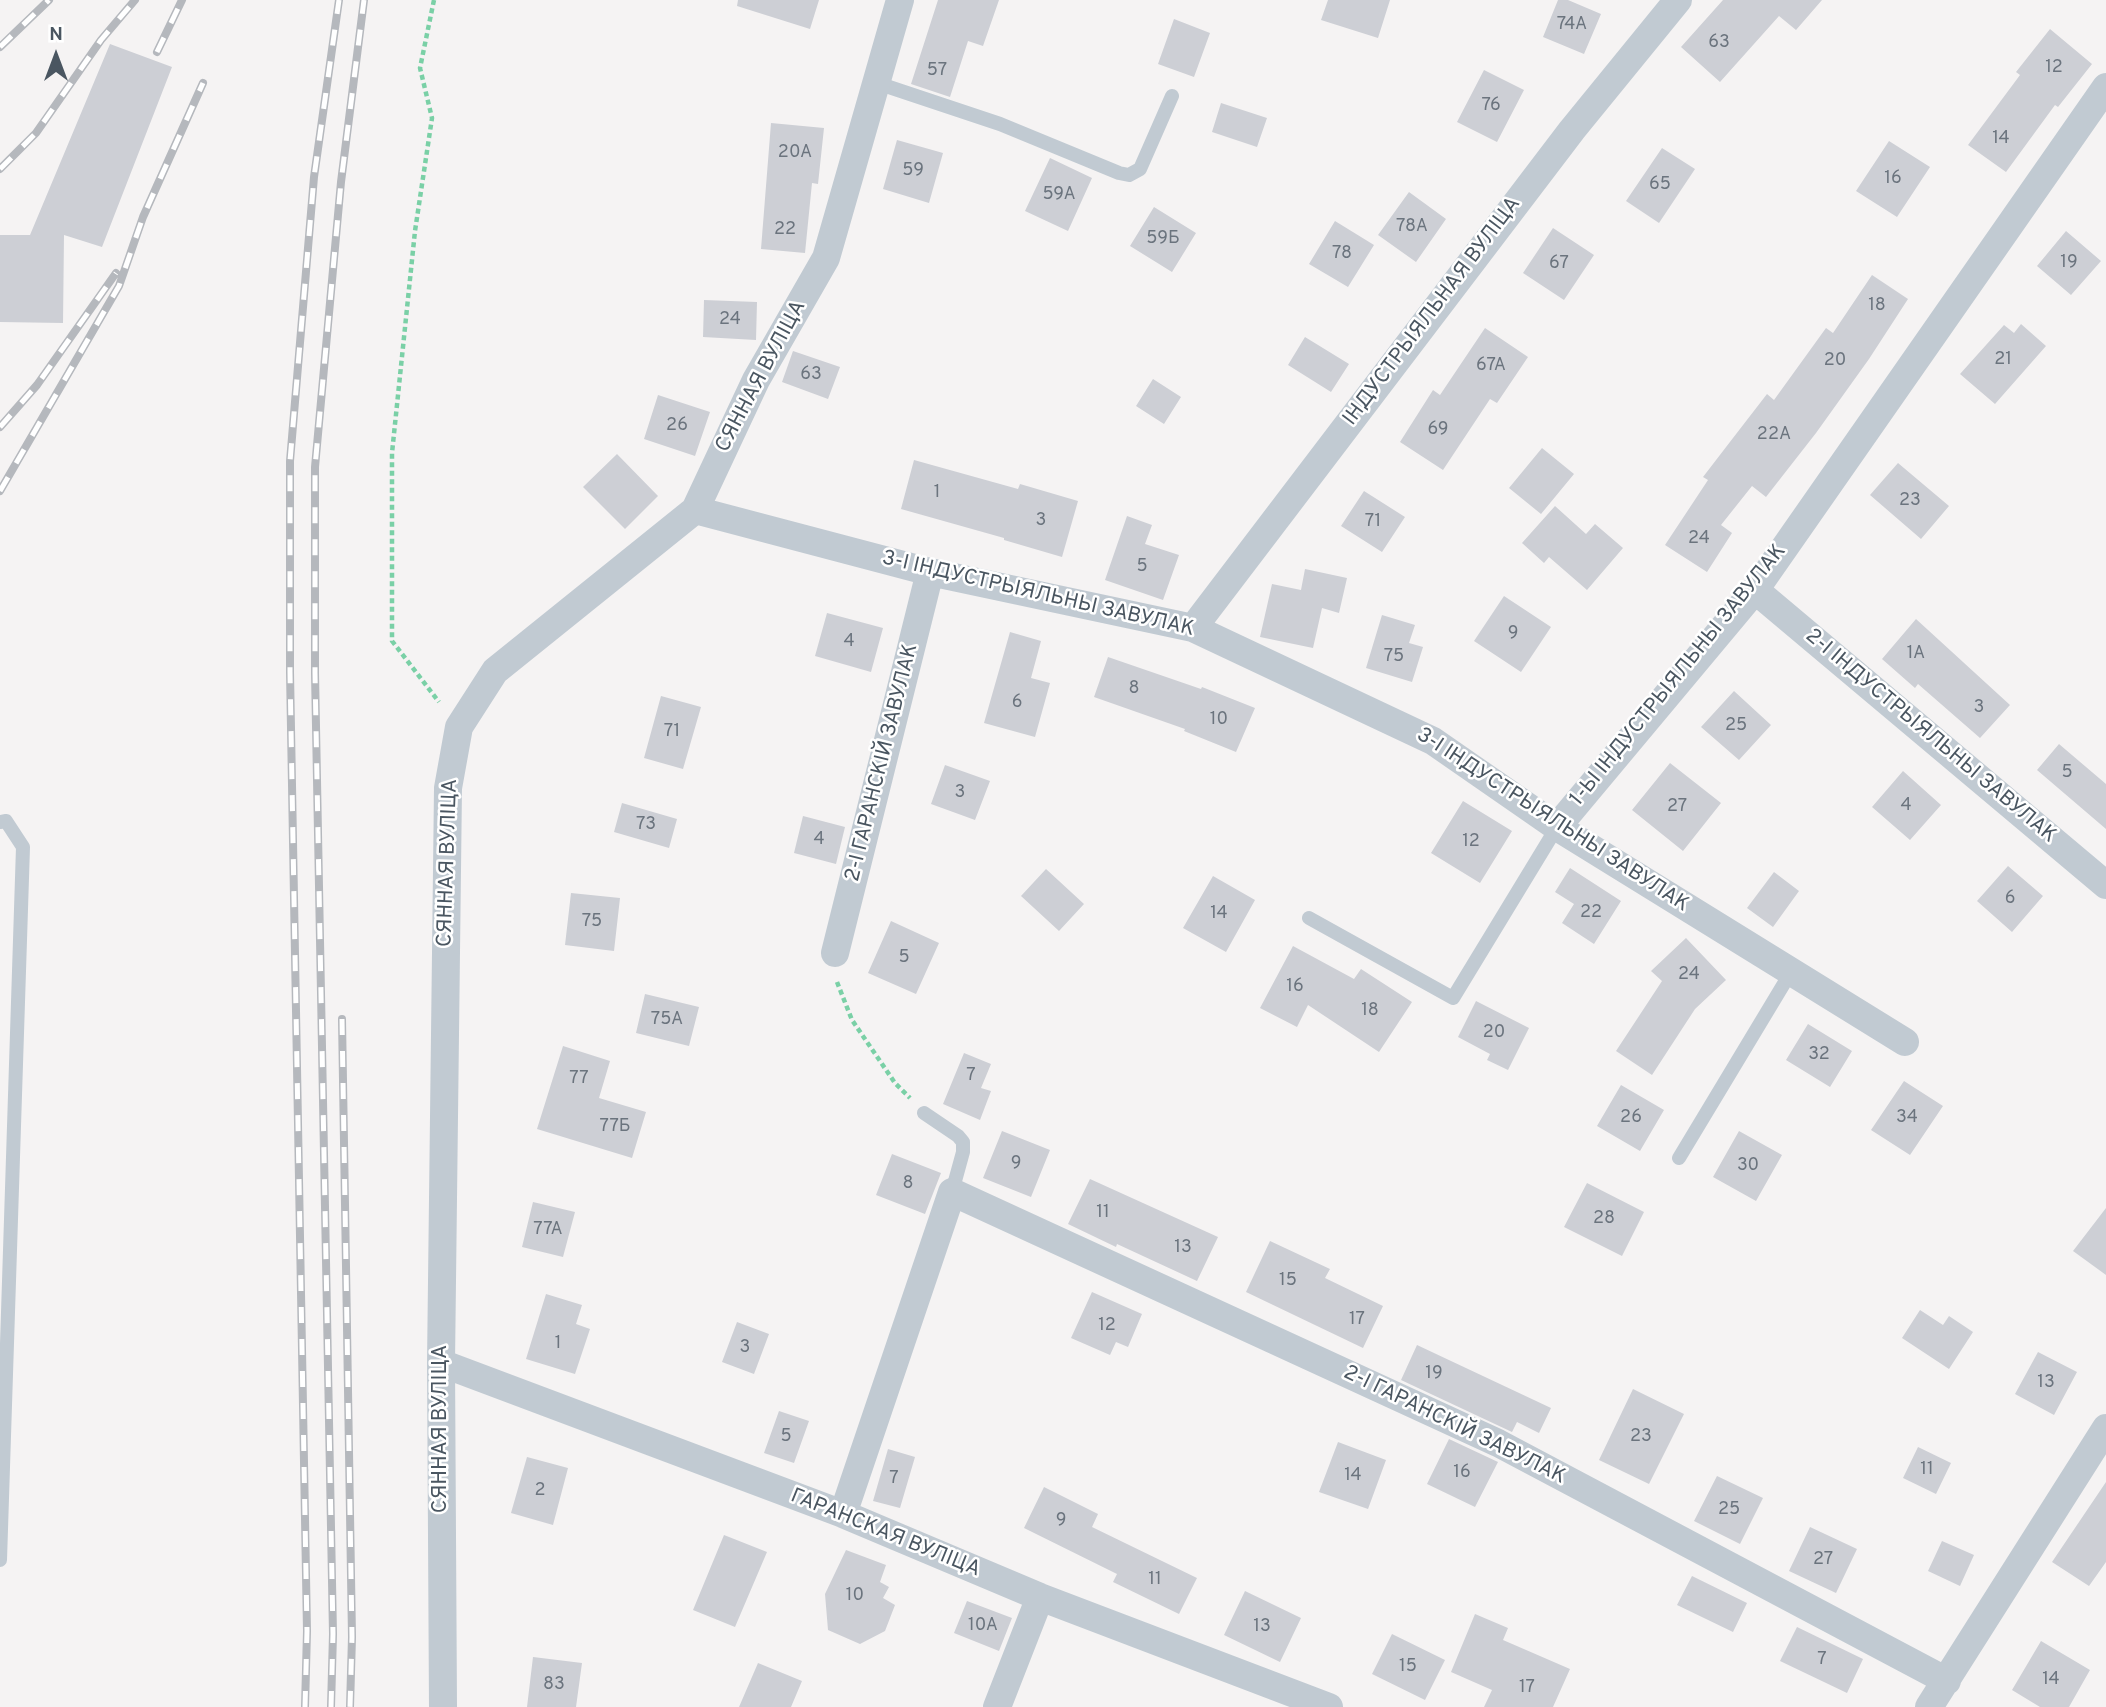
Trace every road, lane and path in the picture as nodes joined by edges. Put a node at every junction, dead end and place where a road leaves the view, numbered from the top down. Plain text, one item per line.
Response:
1 (434, 0) edge
2 (900, 0) edge
3 (1678, 0) edge
4 (877, 83) junction
5 (2106, 88) edge
6 (1172, 96) dead end
7 (695, 510) junction
8 (930, 572) junction
9 (1755, 590) junction
10 (1193, 628) junction
11 (459, 727) junction
12 (0, 822) edge
13 (1557, 827) junction
14 (2106, 885) edge
15 (1310, 918) dead end
16 (835, 953) joint
17 (1791, 972) junction
18 (1905, 1042) dead end
19 (924, 1113) joint
20 (1679, 1158) dead end
21 (951, 1192) junction
22 (441, 1363) junction
23 (2106, 1428) edge
24 (843, 1514) junction
25 (0, 1560) edge
26 (1040, 1597) junction
27 (1947, 1681) junction
28 (443, 1707) edge
29 (997, 1707) edge
30 (1329, 1707) edge
31 (1929, 1707) edge

1 - 11 path
2 - 4 street, СЯННАЯ ВУЛІЦА
3 - 10 street, ІНДУСТРЫЯЛЬНАЯ ВУЛІЦА
4 - 6 lane
4 - 7 street, СЯННАЯ ВУЛІЦА
5 - 9 street, 1-Ы ІНДУСТРЫЯЛЬНЫ ЗАВУЛАК
7 - 8 street, 3-І ІНДУСТРЫЯЛЬНЫ ЗАВУЛАК
7 - 11 street, СЯННАЯ ВУЛІЦА
8 - 10 street, 3-І ІНДУСТРЫЯЛЬНЫ ЗАВУЛАК
8 - 16 street, 2-І ГАРАНСКІЙ ЗАВУЛАК
9 - 13 street, 1-Ы ІНДУСТРЫЯЛЬНЫ ЗАВУЛАК
9 - 14 street, 2-І ІНДУСТРЫЯЛЬНЫ ЗАВУЛАК
10 - 13 street, 3-І ІНДУСТРЫЯЛЬНЫ ЗАВУЛАК
11 - 22 street, СЯННАЯ ВУЛІЦА
12 - 25 lane
13 - 15 lane, 1-Ы ІНДУСТРЫЯЛЬНЫ ЗАВУЛАК
13 - 17 street, 3-І ІНДУСТРЫЯЛЬНЫ ЗАВУЛАК
16 - 19 path
17 - 18 street, 3-І ІНДУСТРЫЯЛЬНЫ ЗАВУЛАК
17 - 20 lane
19 - 21 lane
21 - 24 street
21 - 27 street, 2-І ГАРАНСКІЙ ЗАВУЛАК
22 - 24 street, ГАРАНСКАЯ ВУЛІЦА
22 - 28 street, СЯННАЯ ВУЛІЦА
23 - 27 street
24 - 26 street, ГАРАНСКАЯ ВУЛІЦА
26 - 29 street
26 - 30 street, ГАРАНСКАЯ ВУЛІЦА
27 - 31 street

